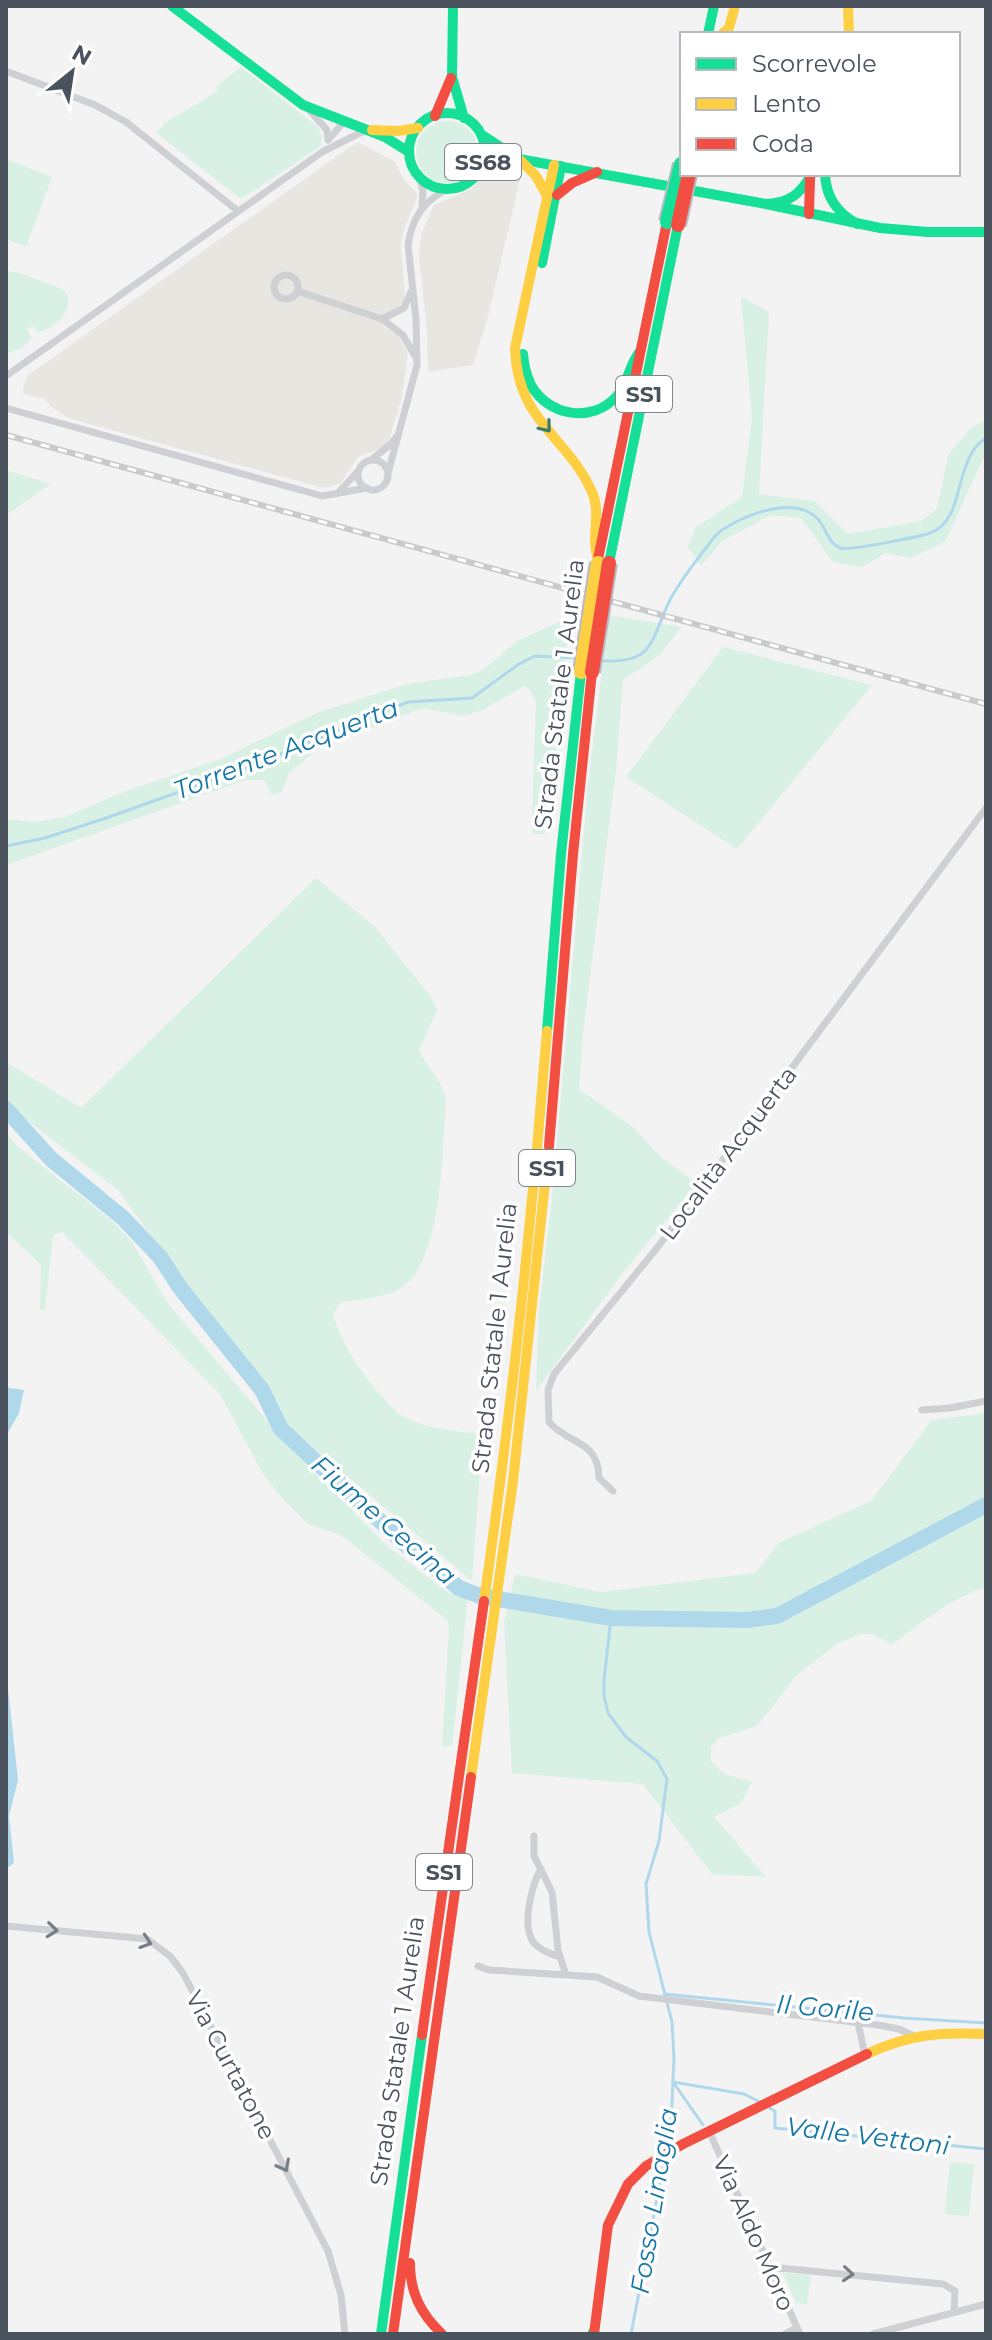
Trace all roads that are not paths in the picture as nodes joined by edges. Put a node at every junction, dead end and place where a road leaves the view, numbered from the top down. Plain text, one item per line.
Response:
1 (172, 6) edge
2 (453, 6) edge
3 (714, 6) edge
4 (726, 6) edge
5 (735, 6) edge
6 (848, 6) edge
7 (708, 32) edge
8 (721, 32) edge
9 (724, 32) edge
10 (849, 32) edge
11 (6, 71) edge
12 (451, 78) junction
13 (305, 107) junction
14 (435, 116) junction
15 (464, 118) junction
16 (342, 124) junction
17 (418, 128) junction
18 (366, 130) junction
19 (480, 134) junction
20 (328, 140) junction
21 (341, 141) junction
22 (322, 152) junction
23 (409, 152) junction
24 (519, 159) junction
25 (558, 166) junction
26 (479, 171) junction
27 (597, 172) junction
28 (419, 176) junction
29 (680, 176) edge
30 (688, 176) edge
31 (818, 177) edge
32 (447, 189) junction
33 (552, 194) junction
34 (766, 204) junction
35 (422, 206) junction
36 (238, 211) junction
37 (809, 214) junction
38 (673, 224) junction
39 (857, 224) junction
40 (986, 232) edge
41 (412, 286) junction
42 (297, 291) dead end
43 (382, 319) junction
44 (640, 351) junction
45 (416, 358) junction
46 (6, 376) edge
47 (6, 408) edge
48 (401, 429) junction
49 (371, 460) junction
50 (359, 469) junction
51 (387, 477) junction
52 (367, 488) junction
53 (336, 494) junction
54 (602, 562) junction
55 (986, 808) edge
56 (986, 1401) edge
57 (922, 1410) dead end
58 (613, 1491) dead end
59 (482, 1666) junction
60 (534, 1836) dead end
61 (541, 1869) junction
62 (6, 1926) edge
63 (560, 1957) junction
64 (478, 1966) dead end
65 (566, 1975) junction
66 (858, 2023) junction
67 (986, 2034) edge
68 (914, 2036) junction
69 (865, 2055) junction
70 (709, 2131) junction
71 (407, 2224) junction
72 (770, 2267) junction
73 (986, 2304) edge
74 (954, 2312) junction
75 (798, 2331) edge
76 (594, 2333) edge
77 (345, 2334) edge
78 (381, 2334) edge
79 (393, 2334) edge
80 (442, 2334) edge
81 (785, 2334) edge
82 (873, 2334) edge

1 - 13 main road, SS68
2 - 12 main road
3 - 7 main road
4 - 8 main road
5 - 9 main road
6 - 10 main road
11 - 36 street
12 - 14 main road
12 - 15 main road
13 - 16 main road, SS68
13 - 20 street
14 - 15 main road, SS68
14 - 17 main road, SS68
15 - 19 main road, SS68
16 - 18 main road, SS68
16 - 20 street
16 - 21 street
17 - 18 main road, SS68
17 - 23 main road, SS68
18 - 21 street
18 - 23 main road, SS68
19 - 24 main road, SS68
19 - 26 main road, SS68
20 - 22 street
21 - 22 street
22 - 36 street
23 - 28 main road, SS68
24 - 25 main road, SS68
24 - 26 main road, SS68
24 - 33 main road
25 - 27 main road, SS68
25 - 33 main road
26 - 32 main road, SS68
27 - 33 main road
27 - 34 main road, SS68
28 - 32 main road, SS68
28 - 35 street
29 - 38 main road, Strada Statale 1 Aurelia / SS1, bridge
30 - 38 main road, Strada Statale 1 Aurelia / SS1, bridge
31 - 34 main road
31 - 37 main road
31 - 39 main road
32 - 35 street
33 - 44 main road, SS1
33 -> 54 main road
34 - 37 main road, SS68
35 - 41 street
36 - 46 street
37 - 39 main road, SS68
38 - 44 main road, Strada Statale 1 Aurelia / SS1
38 - 54 main road, Strada Statale 1 Aurelia / SS1
39 - 40 main road, SS68
41 - 43 street
41 - 45 street
42 - 43 street
43 - 45 street
44 - 54 main road, Strada Statale 1 Aurelia / SS1
45 - 48 street
47 - 53 street
48 - 49 street
48 - 51 street
49 - 50 street
49 - 51 street
50 - 52 street
50 - 53 street
51 - 52 street
52 - 53 street
54 - 59 main road, Strada Statale 1 Aurelia / SS1, bridge
55 - 58 street, Località Acquerta
56 - 57 street
59 - 71 main road, Strada Statale 1 Aurelia / SS1
59 - 78 main road, Strada Statale 1 Aurelia / SS1
60 - 61 street
61 - 63 street
61 - 63 street
62 -> 77 street, Via Curtatone
63 - 65 street
64 - 65 street
65 - 66 street
66 - 68 street
66 - 69 street
67 - 68 main road
68 - 69 main road
69 - 70 main road
70 - 72 street, Via Aldo Moro
70 - 76 main road
71 - 79 main road, Strada Statale 1 Aurelia / SS1
71 - 80 main road
72 -> 74 street
72 - 75 street, Via Aldo Moro
73 - 74 street
74 - 82 street
75 - 81 street

